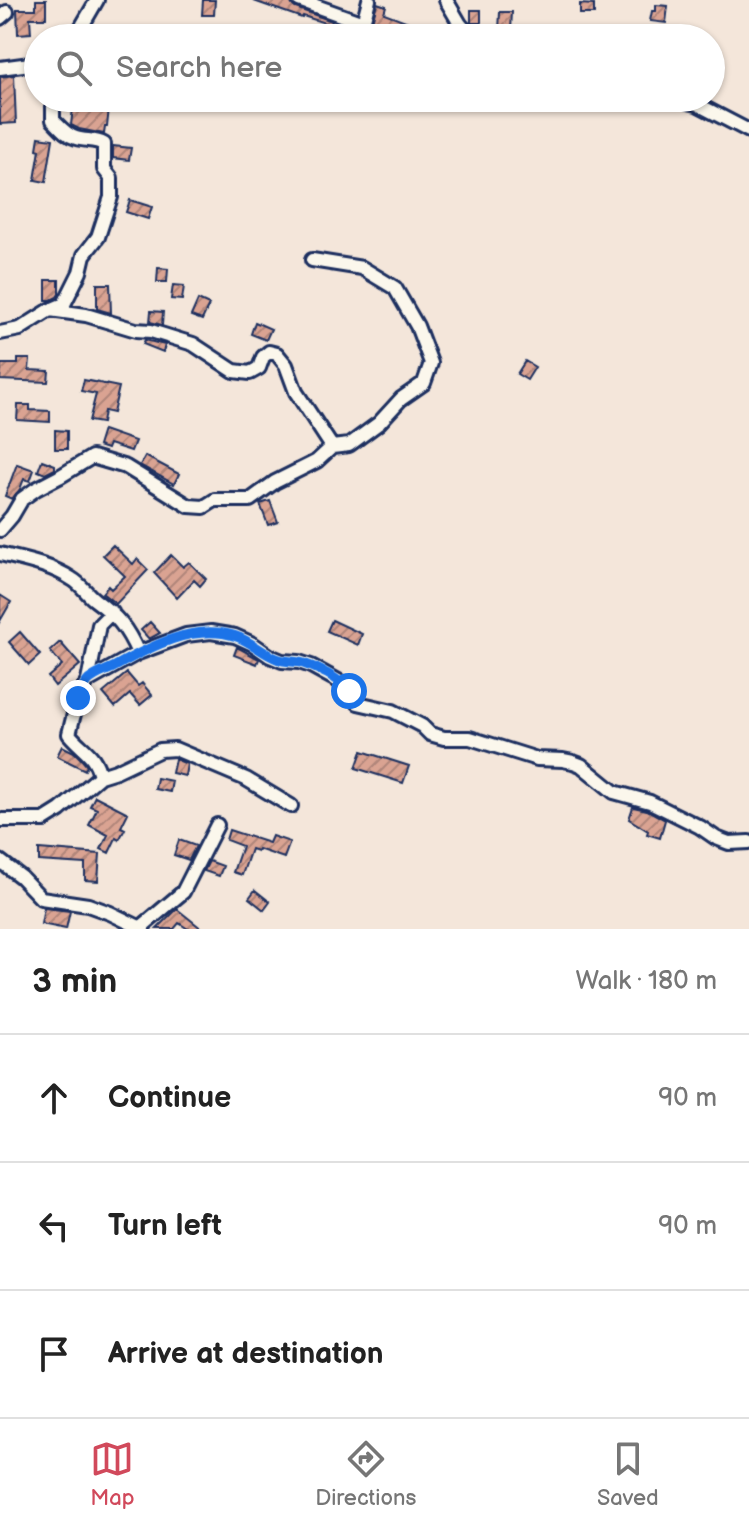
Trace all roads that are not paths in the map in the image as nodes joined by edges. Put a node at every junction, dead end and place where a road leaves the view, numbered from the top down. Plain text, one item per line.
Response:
1 (97, 0) edge
2 (369, 0) edge
3 (446, 0) edge
4 (308, 2) edge
5 (83, 24) edge
6 (460, 24) edge
7 (24, 65) edge
8 (0, 68) edge
9 (53, 112) edge
10 (712, 112) edge
11 (749, 131) edge
12 (312, 260) dead end
13 (50, 310) junction
14 (0, 333) edge
15 (332, 447) junction
16 (0, 530) edge
17 (0, 554) edge
18 (112, 612) junction
19 (138, 653) junction
20 (88, 681) junction
21 (100, 776) junction
22 (291, 806) dead end
23 (0, 820) edge
24 (217, 825) dead end
25 (749, 842) edge
26 (0, 861) edge
27 (141, 928) edge

1 - 5 street
2 - 4 street
3 - 6 street
7 - 8 street
9 - 13 street
10 - 11 street
12 - 15 street
13 - 14 street
13 - 15 street
15 - 16 street
17 - 18 street
18 - 19 street
18 - 20 street
19 - 20 street
19 - 25 street
20 - 21 street
21 - 22 street
21 - 23 street
24 - 27 street
26 - 27 street

